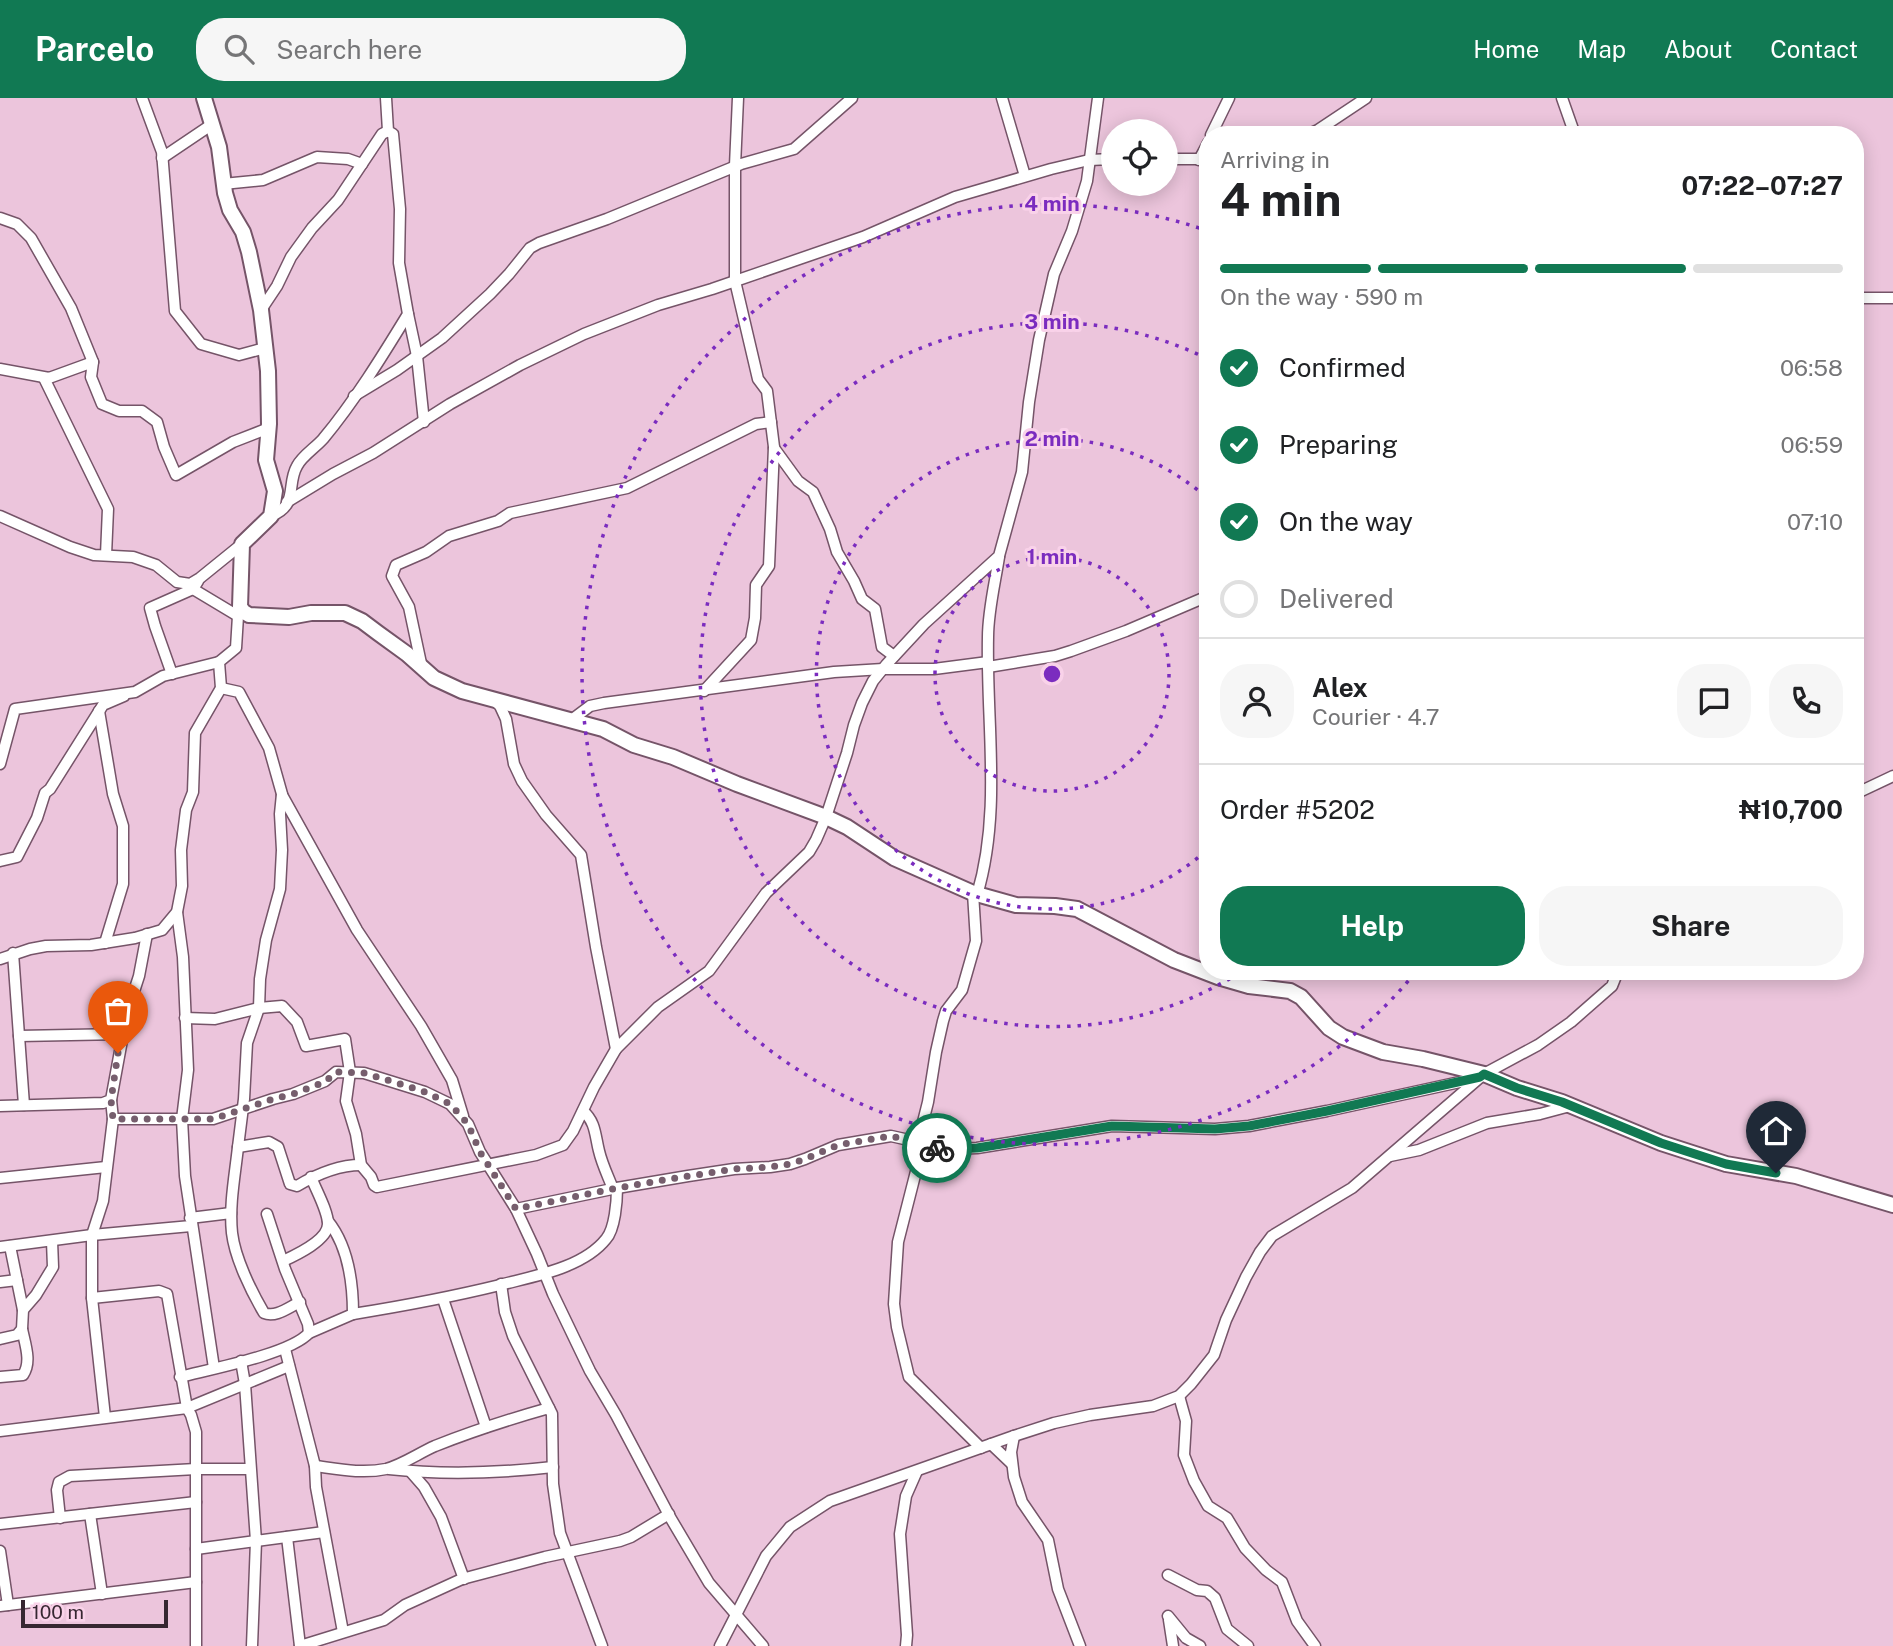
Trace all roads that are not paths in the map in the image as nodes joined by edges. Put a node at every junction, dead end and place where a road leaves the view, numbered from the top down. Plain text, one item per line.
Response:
1 (142, 98) edge
2 (204, 98) edge
3 (386, 98) edge
4 (738, 98) edge
5 (852, 98) edge
6 (1002, 98) edge
7 (1098, 98) edge
8 (1229, 98) edge
9 (1366, 98) edge
10 (1562, 98) edge
11 (211, 125) junction
12 (1215, 126) edge
13 (1324, 126) edge
14 (1572, 126) edge
15 (388, 131) junction
16 (162, 158) junction
17 (1178, 159) edge
18 (1089, 160) junction
19 (1101, 160) edge
20 (1199, 160) edge
21 (362, 164) junction
22 (735, 166) junction
23 (1025, 176) junction
24 (223, 184) junction
25 (0, 218) edge
26 (734, 281) junction
27 (1864, 298) edge
28 (1893, 298) edge
29 (261, 310) junction
30 (408, 314) junction
31 (265, 348) junction
32 (416, 356) junction
33 (93, 362) junction
34 (0, 369) edge
35 (44, 377) junction
36 (354, 396) junction
37 (424, 422) junction
38 (771, 422) junction
39 (269, 428) junction
40 (774, 447) junction
41 (287, 502) junction
42 (0, 516) edge
43 (271, 516) junction
44 (11, 521) junction
45 (0, 525) edge
46 (242, 544) junction
47 (106, 555) junction
48 (999, 556) junction
49 (200, 578) junction
50 (193, 589) junction
51 (1199, 600) edge
52 (241, 614) junction
53 (894, 656) junction
54 (219, 662) junction
55 (988, 665) junction
56 (883, 668) junction
57 (422, 670) junction
58 (172, 674) junction
59 (221, 688) junction
60 (704, 691) junction
61 (135, 692) junction
62 (493, 699) junction
63 (99, 711) junction
64 (570, 721) junction
65 (0, 764) edge
66 (1893, 776) edge
67 (1864, 790) edge
68 (282, 794) junction
69 (827, 817) junction
70 (0, 861) edge
71 (975, 894) junction
72 (177, 912) junction
73 (147, 934) junction
74 (105, 943) junction
75 (13, 953) junction
76 (0, 959) edge
77 (1199, 970) edge
78 (1230, 980) edge
79 (1614, 980) edge
80 (259, 1008) junction
81 (185, 1018) junction
82 (122, 1034) junction
83 (19, 1036) junction
84 (616, 1049) junction
85 (350, 1072) junction
86 (1482, 1076) junction
87 (111, 1100) junction
88 (24, 1105) junction
89 (1571, 1105) junction
90 (0, 1106) edge
91 (243, 1109) junction
92 (583, 1111) junction
93 (463, 1118) junction
94 (113, 1119) junction
95 (182, 1119) junction
96 (920, 1143) junction
97 (238, 1147) junction
98 (1389, 1156) junction
99 (361, 1165) junction
100 (489, 1165) junction
101 (106, 1167) junction
102 (311, 1177) junction
103 (0, 1178) edge
104 (615, 1188) junction
105 (1893, 1205) edge
106 (516, 1209) junction
107 (231, 1213) junction
108 (267, 1214) dead end
109 (328, 1221) junction
110 (191, 1222) junction
111 (92, 1235) junction
112 (52, 1241) junction
113 (5, 1247) edge
114 (283, 1261) junction
115 (545, 1274) junction
116 (17, 1280) junction
117 (0, 1282) edge
118 (501, 1284) junction
119 (92, 1297) junction
120 (443, 1299) junction
121 (300, 1302) junction
122 (23, 1310) junction
123 (353, 1314) junction
124 (22, 1329) junction
125 (309, 1333) junction
126 (0, 1339) edge
127 (285, 1349) junction
128 (241, 1361) junction
129 (289, 1366) junction
130 (214, 1368) junction
131 (0, 1377) edge
132 (180, 1377) junction
133 (245, 1384) junction
134 (1179, 1396) junction
135 (187, 1408) junction
136 (549, 1408) junction
137 (105, 1417) junction
138 (486, 1427) junction
139 (0, 1432) edge
140 (1014, 1436) junction
141 (986, 1446) junction
142 (1012, 1464) junction
143 (315, 1466) junction
144 (553, 1467) junction
145 (250, 1468) junction
146 (196, 1469) junction
147 (388, 1469) junction
148 (410, 1471) junction
149 (917, 1471) junction
150 (196, 1502) junction
151 (90, 1514) junction
152 (669, 1514) junction
153 (60, 1518) junction
154 (0, 1524) edge
155 (324, 1531) junction
156 (287, 1537) junction
157 (256, 1541) junction
158 (196, 1549) junction
159 (0, 1551) edge
160 (568, 1552) junction
161 (1168, 1575) dead end
162 (464, 1578) junction
163 (196, 1583) junction
164 (102, 1594) junction
165 (4, 1605) edge
166 (736, 1614) junction
167 (343, 1633) junction
168 (196, 1646) edge
169 (252, 1646) edge
170 (300, 1646) edge
171 (602, 1646) edge
172 (720, 1646) edge
173 (763, 1646) edge
174 (906, 1646) edge
175 (1080, 1646) edge
176 (1173, 1646) edge
177 (1200, 1646) edge
178 (1248, 1646) edge
179 (1315, 1646) edge

1 - 16 street
2 - 11 street
3 - 15 street
4 - 22 street
5 - 22 street
6 - 23 street
7 - 18 street
8 - 12 street
9 - 13 street
10 - 14 street
11 - 16 street
11 - 24 street
15 - 21 street
15 - 30 street
16 - 31 street
17 - 20 street
18 - 19 street
18 - 23 street
18 - 48 street
21 - 24 street
21 - 29 street
22 - 26 street
22 - 32 street
23 - 26 street
24 - 29 street
25 - 33 street
26 - 37 street
26 - 38 street
27 - 28 street
29 - 31 street
30 - 32 street
30 - 36 street
31 - 39 street
32 - 36 street
32 - 37 street
33 - 35 street
33 - 39 street
34 - 35 street
35 - 47 street
36 - 41 street
37 - 41 street
38 - 40 street
38 - 57 street
39 - 43 street
40 - 53 street
40 - 60 street
41 - 43 street
42 - 44 street
43 - 46 street
44 - 45 street
44 - 47 street
46 - 49 street
46 - 52 street
47 - 49 street
48 - 53 street
48 - 55 street
49 - 50 street
50 - 52 street
50 - 58 street
51 - 55 street
52 - 54 street
52 - 57 street
53 - 56 street
54 - 58 street
54 - 59 street
55 - 56 street
55 - 71 street
56 - 60 street
56 - 69 street
57 - 62 street
58 - 61 street
59 - 68 street
59 - 72 street
60 - 64 street
61 - 63 street
61 - 65 street
62 - 64 street
62 - 84 street
63 - 70 street
63 - 74 street
64 - 69 street
66 - 67 street
68 - 80 street
68 - 93 street
69 - 71 street
69 - 84 street
71 - 77 street
71 - 96 street
72 - 73 street
72 - 81 street
73 - 74 street
73 - 82 street
74 - 75 street
75 - 76 street
75 - 83 street
78 - 86 street
79 - 86 street
80 - 81 street
80 - 85 street
80 - 91 street
81 - 95 street
82 - 83 street
82 - 87 street
83 - 88 street
84 - 92 street
85 - 91 street
85 - 93 street
85 - 99 street
86 - 89 street
86 - 96 street
86 - 98 street
87 - 88 street
87 - 94 street
88 - 90 street
89 - 98 street
89 - 105 street
91 - 95 street
91 - 97 street
92 - 100 street
92 - 104 street
93 - 100 street
94 - 95 street
94 - 101 street
95 - 110 street
96 - 104 street
96 - 141 street
97 - 102 street
97 - 107 street
98 - 134 street
99 - 100 street
99 - 102 street
100 - 106 street
101 - 103 street
101 - 111 street
102 - 109 street
104 - 106 street
104 - 115 street
106 - 115 street
107 - 110 street
107 - 121 street
108 - 114 street
109 - 114 street
109 - 123 street
110 - 111 street
110 - 130 street
111 - 112 street
111 - 119 street
112 - 113 street
112 - 122 street
113 - 116 street
114 - 121 street
115 - 118 street
115 - 152 street
116 - 117 street
116 - 122 street
118 - 120 street
118 - 136 street
119 - 132 street
119 - 137 street
120 - 123 street
120 - 138 street
121 - 125 street
122 - 124 street
123 - 125 street
124 - 126 street
124 - 131 street
125 - 127 street
127 - 128 street
127 - 129 street
128 - 130 street
128 - 133 street
129 - 133 street
129 - 143 street
130 - 132 street
132 - 135 street
133 - 135 street
133 - 145 street
134 - 140 street
134 - 179 street
135 - 137 street
135 - 146 street
136 - 138 street
136 - 144 street
137 - 139 street
138 - 147 street
140 - 141 street
140 - 142 street
141 - 142 street
141 - 149 street
142 - 175 street
143 - 147 street
143 - 155 street
144 - 148 street
144 - 160 street
145 - 146 street
145 - 157 street
146 - 150 street
146 - 153 street
147 - 148 street
148 - 162 street
149 - 166 street
149 - 174 street
150 - 151 street
150 - 158 street
151 - 153 street
151 - 164 street
152 - 160 street
152 - 166 street
153 - 154 street
155 - 156 street
155 - 167 street
156 - 157 street
156 - 170 street
157 - 158 street
157 - 169 street
158 - 163 street
159 - 165 street
160 - 162 street
160 - 171 street
161 - 178 street
162 - 167 street
163 - 164 street
163 - 168 street
164 - 165 street
166 - 172 street
166 - 173 street
167 - 170 street
176 - 177 street

